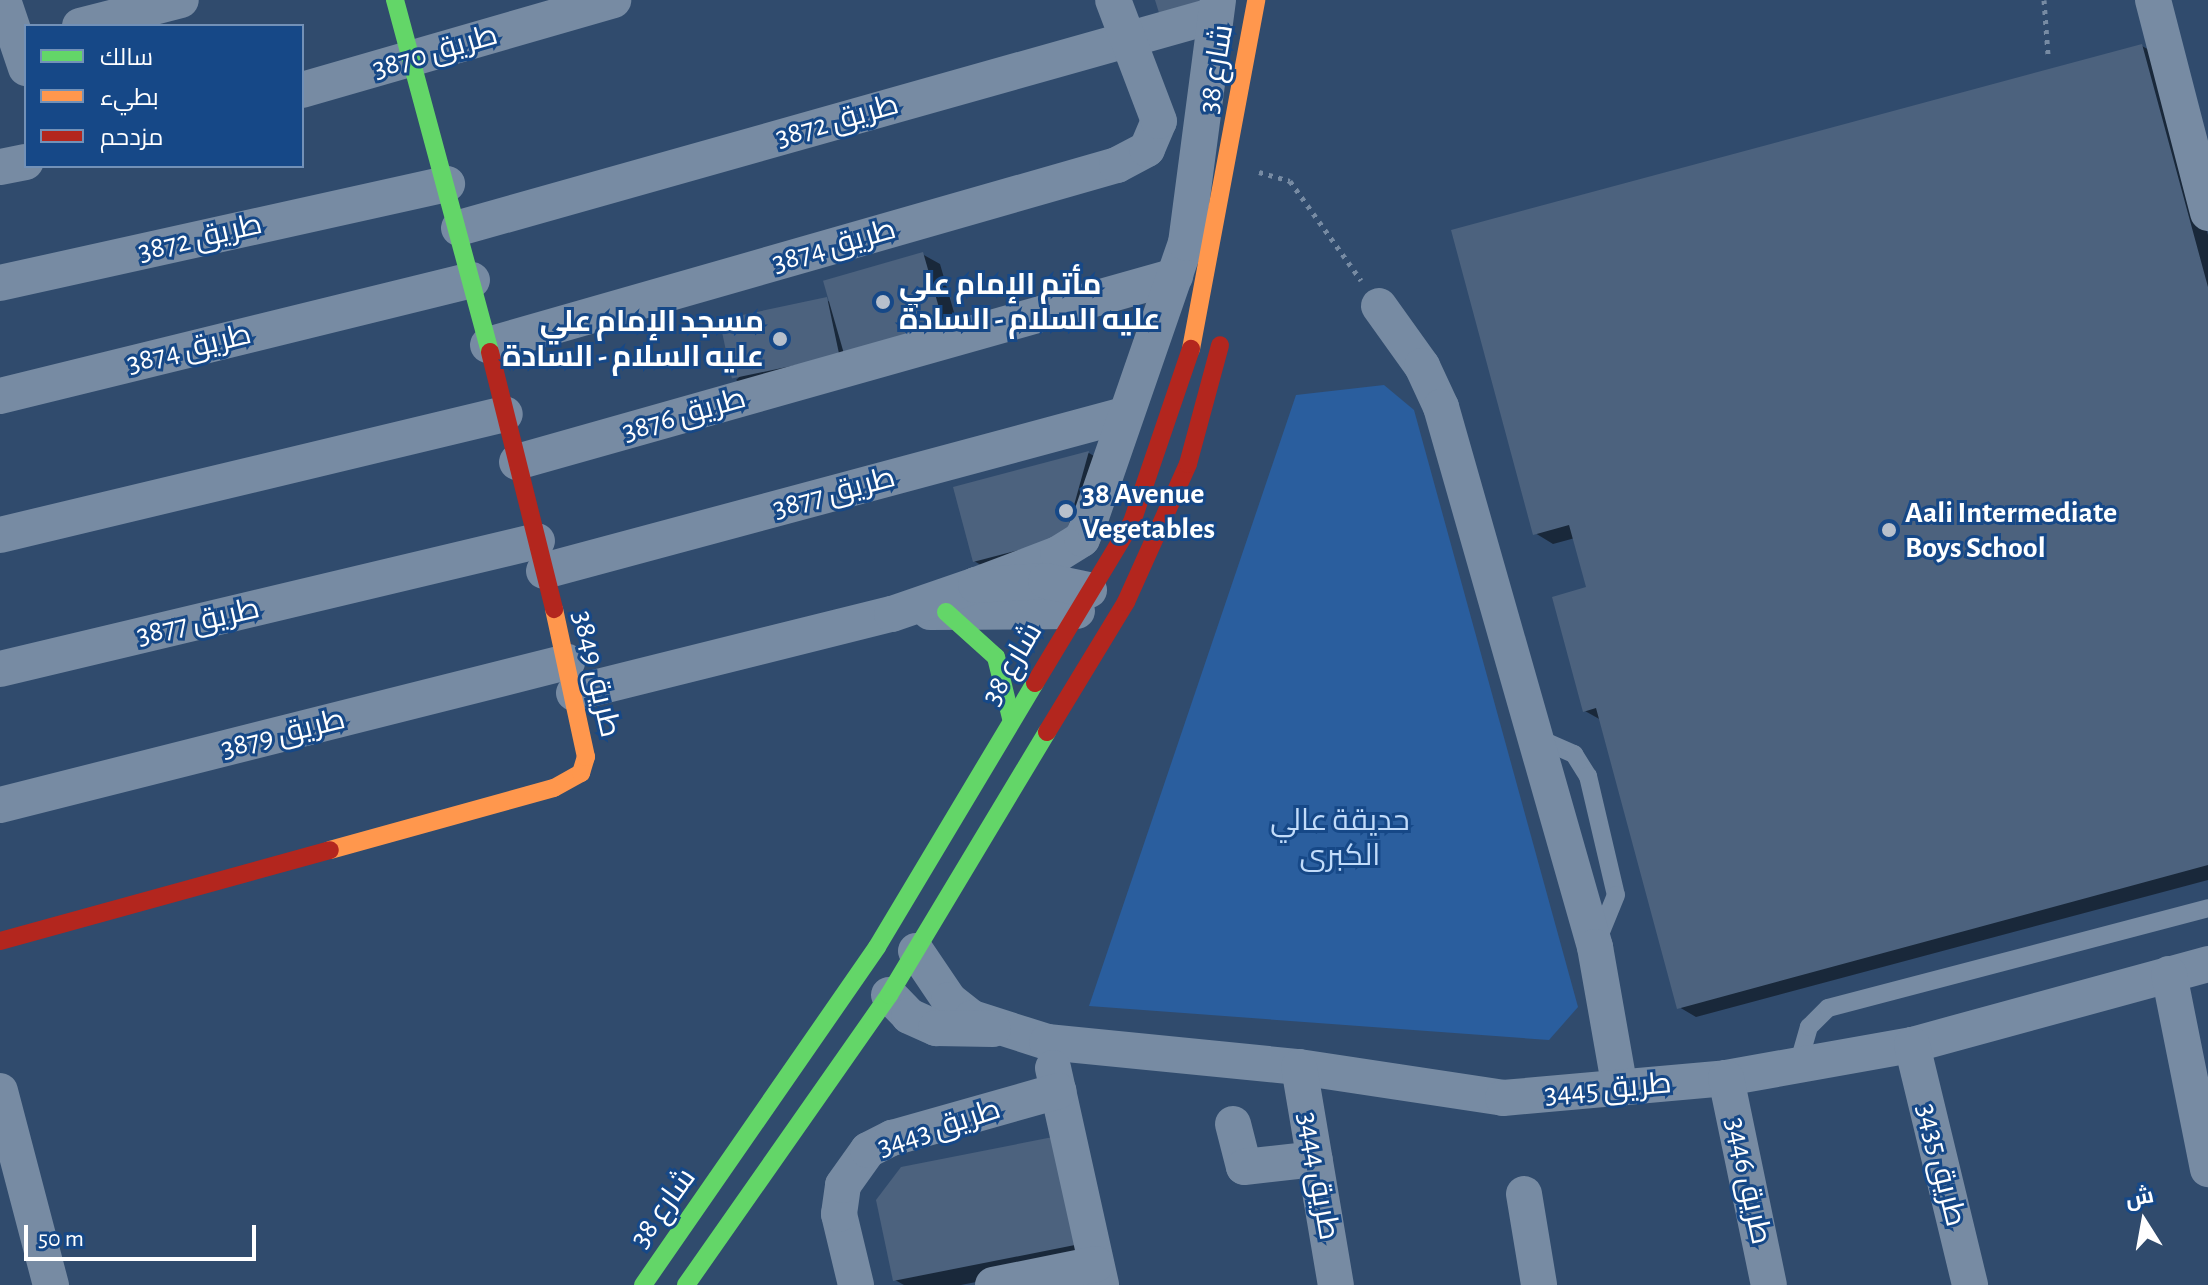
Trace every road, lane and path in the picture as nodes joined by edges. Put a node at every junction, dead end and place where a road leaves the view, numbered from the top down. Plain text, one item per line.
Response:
1 (181, 0) edge
2 (395, 0) edge
3 (613, 0) edge
4 (1113, 0) edge
5 (1256, 0) edge
6 (2044, 0) edge
7 (2153, 0) edge
8 (3, 5) edge
9 (1219, 5) edge
10 (88, 24) edge
11 (1250, 37) junction
12 (1128, 39) junction
13 (23, 50) edge
14 (2048, 54) dead end
15 (411, 60) junction
16 (304, 89) edge
17 (24, 162) edge
18 (0, 167) edge
19 (1250, 170) dead end
20 (447, 184) junction
21 (2208, 213) edge
22 (459, 228) junction
23 (1175, 276) junction
24 (472, 280) junction
25 (0, 283) edge
26 (1379, 306) joint
27 (1225, 322) dead end
28 (488, 345) junction
29 (0, 396) edge
30 (505, 414) junction
31 (1124, 415) junction
32 (517, 462) junction
33 (1132, 522) junction
34 (0, 535) edge
35 (540, 556) junction
36 (976, 585) junction
37 (1090, 602) junction
38 (1126, 602) junction
39 (946, 612) junction
40 (892, 614) junction
41 (1109, 631) junction
42 (0, 669) edge
43 (570, 678) junction
44 (1011, 718) junction
45 (0, 805) edge
46 (2208, 908) edge
47 (0, 941) edge
48 (877, 947) junction
49 (916, 951) junction
50 (2208, 964) edge
51 (2169, 974) junction
52 (889, 995) junction
53 (999, 1029) junction
54 (1047, 1042) junction
55 (1912, 1045) junction
56 (1798, 1065) junction
57 (1299, 1067) junction
58 (1726, 1078) junction
59 (1620, 1089) junction
60 (0, 1091) edge
61 (1058, 1091) junction
62 (1233, 1124) dead end
63 (1315, 1159) junction
64 (2208, 1169) edge
65 (1524, 1194) dead end
66 (1099, 1274) edge
67 (51, 1285) edge
68 (643, 1285) edge
69 (686, 1285) edge
70 (856, 1285) edge
71 (993, 1285) edge
72 (1336, 1285) edge
73 (1539, 1285) edge
74 (1769, 1285) edge
75 (1970, 1285) edge

1 - 10 street
2 - 15 street, طريق 3849
3 - 15 street, طريق 3870
4 - 12 street
5 - 11 street, شارع 38
6 - 14 path
7 - 21 street
8 - 13 street
9 - 11 street
9 - 12 street, طريق 3872
9 - 23 street
11 - 33 street, شارع 38
12 - 22 street, طريق 3872
12 - 28 street, طريق 3874
15 - 16 street, طريق 3870
15 - 20 street, طريق 3849
17 - 18 street
19 - 26 path
20 - 22 street, طريق 3849
20 - 25 street, طريق 3872
22 - 24 street, طريق 3849
23 - 31 street
23 - 32 street, طريق 3876
24 - 28 street, طريق 3849
24 - 29 street, طريق 3874
26 - 59 street
27 - 38 street, شارع 38
28 - 30 street, طريق 3849
30 - 32 street, طريق 3849
30 - 34 street
31 - 33 street
31 - 35 street, طريق 3877
31 - 36 street
32 - 35 street, طريق 3849
33 - 37 street, شارع 38
35 - 42 street, طريق 3877
35 - 43 street, طريق 3849
36 - 37 street
36 - 40 street
37 - 38 street
37 - 39 street
37 - 41 street
37 - 44 street, شارع 38
38 - 41 street, شارع 38
39 - 40 street
39 - 44 street
40 - 43 street, طريق 3879
41 - 49 street, شارع 38
43 - 45 street, طريق 3879
43 - 47 street, طريق 3849
44 - 48 street, شارع 38
46 - 56 lane
48 - 52 street
48 - 68 street, شارع 38
49 - 52 street, شارع 38
49 - 53 street
50 - 51 street, طريق 3445
51 - 55 street, طريق 3445
51 - 64 street
52 - 53 street
52 - 69 street, شارع 38
53 - 54 street, طريق 3445
54 - 57 street, طريق 3445
54 - 61 street
55 - 56 street, طريق 3445
55 - 75 street, طريق 3435
56 - 58 street, طريق 3445
57 - 59 street, طريق 3445
57 - 63 street, طريق 3444
58 - 59 street, طريق 3445
58 - 74 street, طريق 3446
60 - 67 street
61 - 66 street
61 - 70 street, طريق 3443
62 - 63 street
63 - 72 street, طريق 3444
65 - 73 street
66 - 71 street

